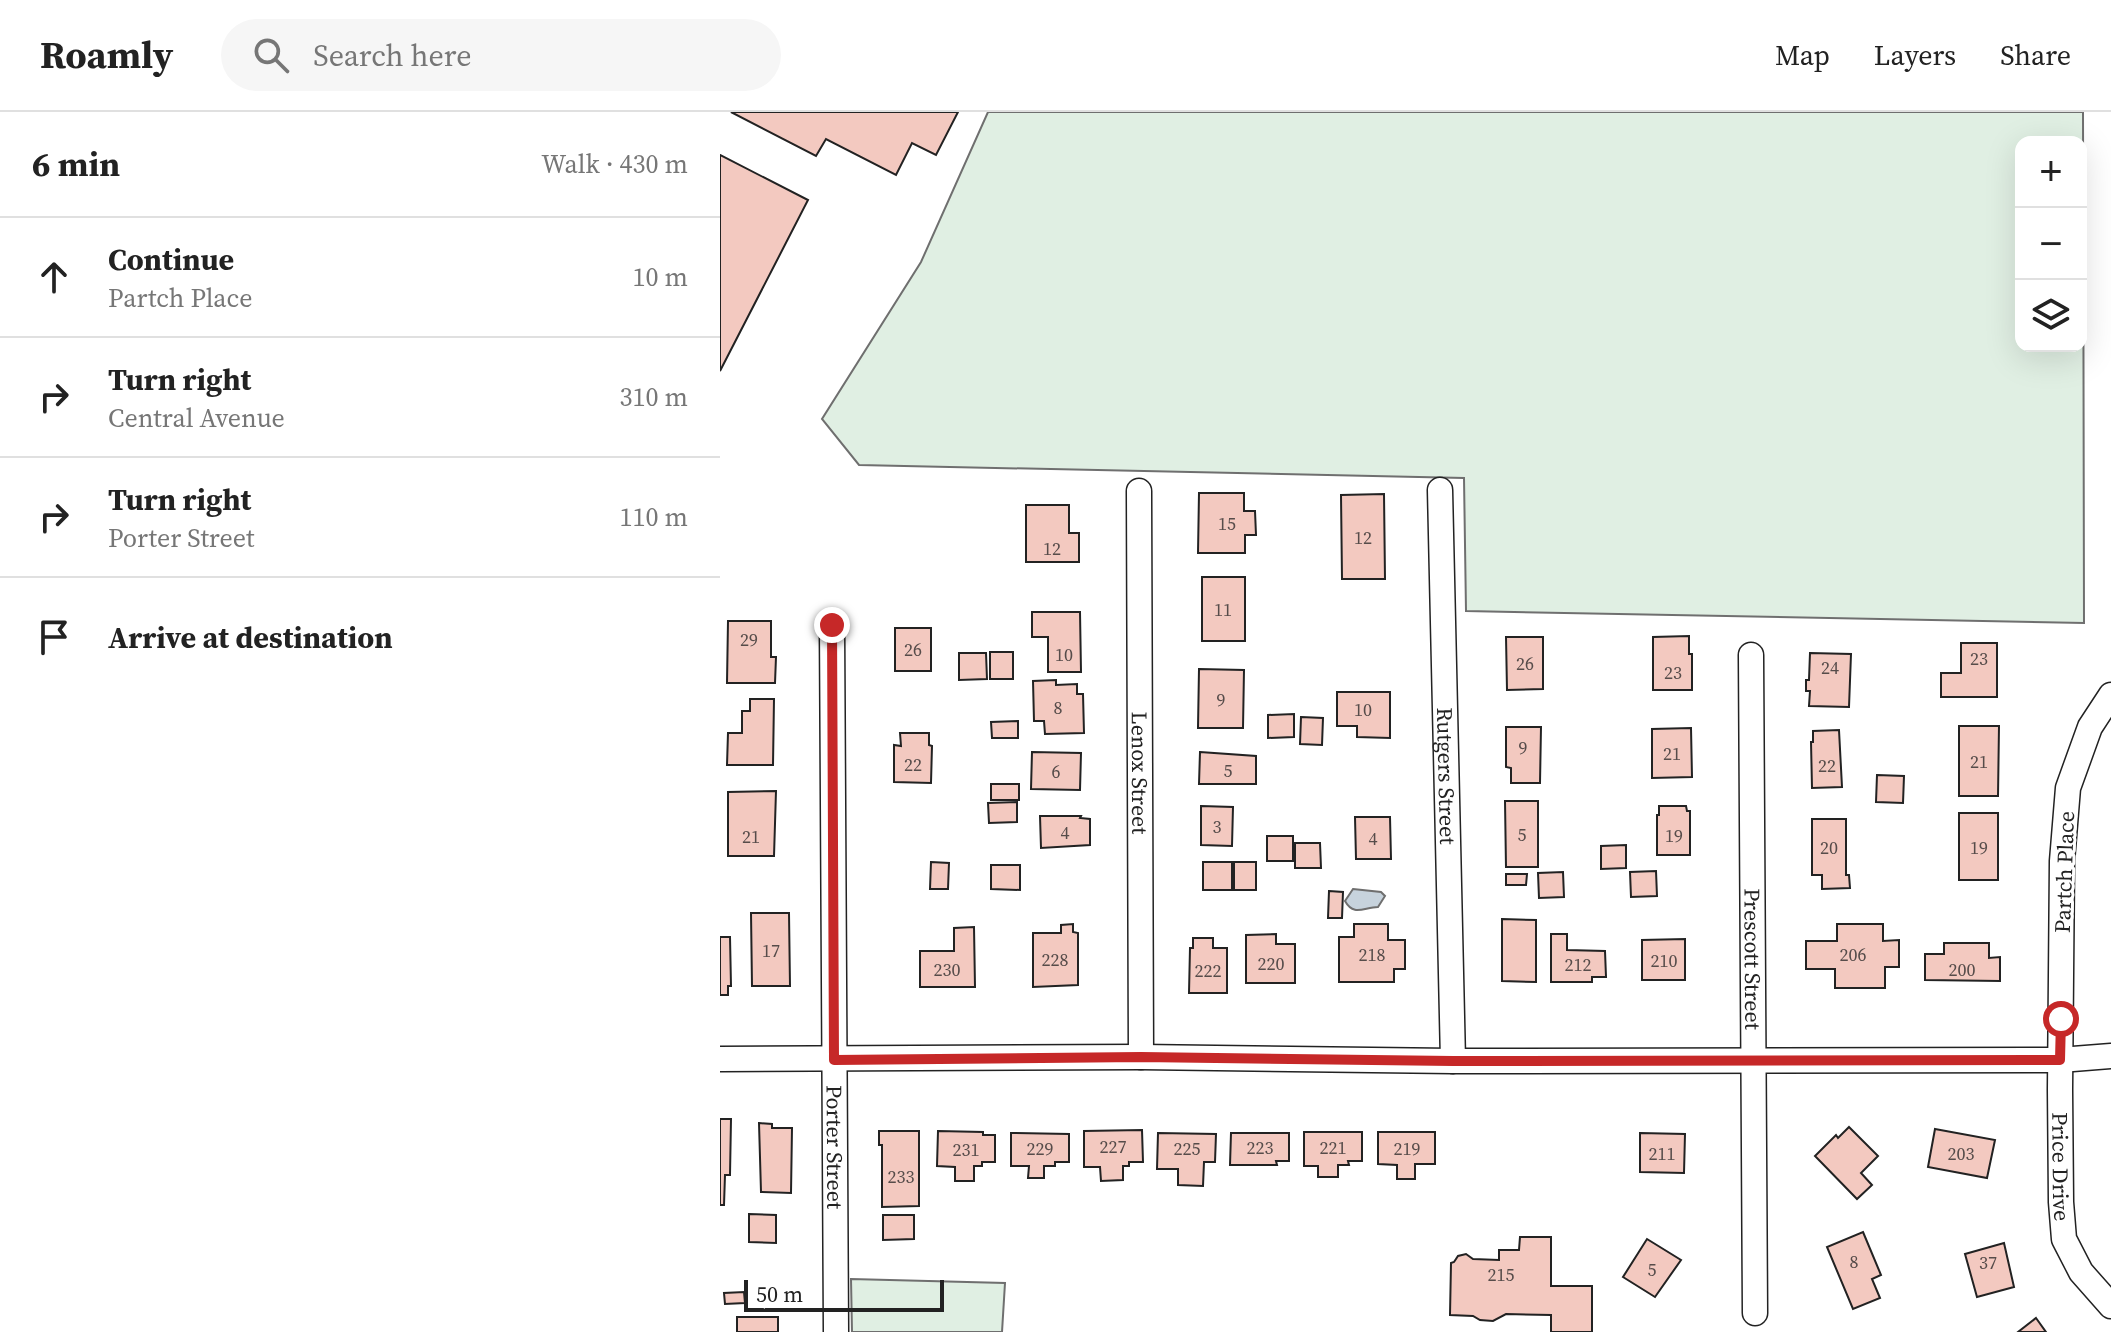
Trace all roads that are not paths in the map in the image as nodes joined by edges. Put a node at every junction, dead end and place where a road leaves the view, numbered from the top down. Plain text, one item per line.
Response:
1 (1440, 490) dead end
2 (1139, 491) dead end
3 (832, 625) dead end
4 (1751, 655) dead end
5 (2111, 695) edge
6 (2111, 1056) edge
7 (1141, 1057) junction
8 (720, 1059) edge
9 (1754, 1059) junction
10 (834, 1060) junction
11 (2060, 1060) junction
12 (1453, 1061) junction
13 (2111, 1306) edge
14 (1755, 1313) dead end
15 (836, 1332) edge

1 - 12 street, Rutgers Street
2 - 7 street, Lenox Street
3 - 10 street, Porter Street
4 - 9 street, Prescott Street
5 - 11 street, Partch Place
6 - 11 street
7 - 10 street
7 - 12 street
8 - 10 street
9 - 11 street
9 - 12 street
9 - 14 street, Prescott Street
10 - 15 street, Porter Street
11 - 13 street, Price Drive

